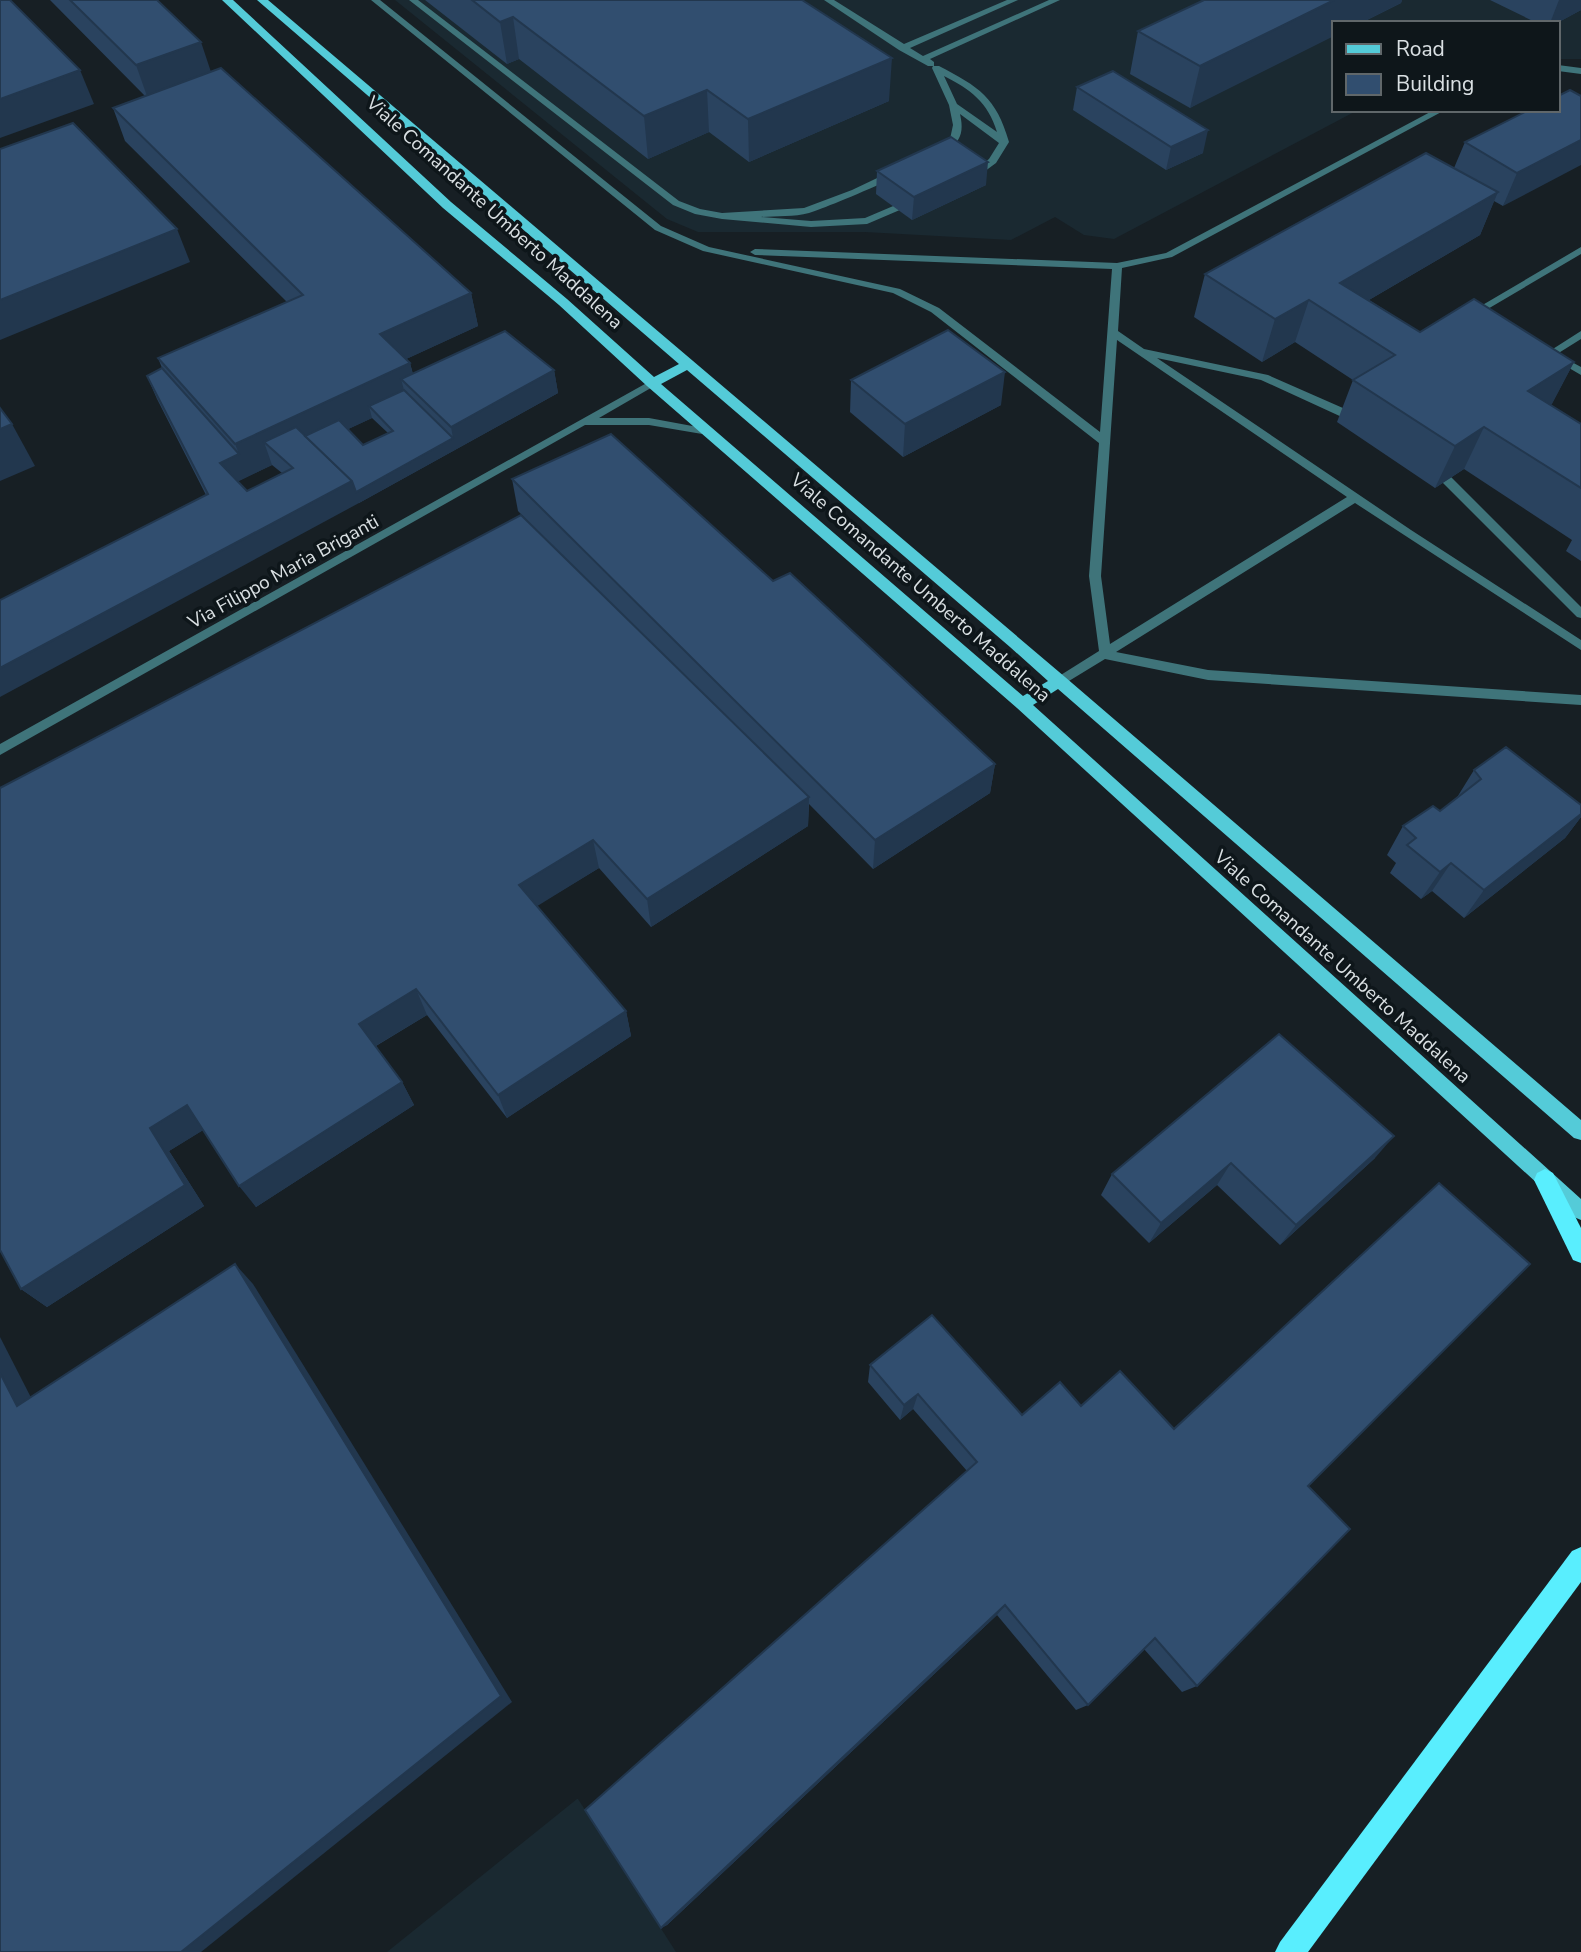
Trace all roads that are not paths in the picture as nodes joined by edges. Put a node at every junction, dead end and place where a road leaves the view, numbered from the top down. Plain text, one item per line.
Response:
1 (228, 0) edge
2 (262, 0) edge
3 (375, 0) edge
4 (412, 0) edge
5 (828, 0) edge
6 (1014, 0) edge
7 (1056, 0) edge
8 (902, 48) junction
9 (923, 60) junction
10 (936, 68) junction
11 (1560, 68) edge
12 (1581, 71) edge
13 (953, 105) junction
14 (1437, 112) edge
15 (1004, 142) junction
16 (805, 211) junction
17 (722, 216) junction
18 (867, 221) junction
19 (1581, 250) edge
20 (722, 252) junction
21 (1117, 266) junction
22 (1503, 325) edge
23 (1112, 332) junction
24 (1581, 334) edge
25 (1538, 346) edge
26 (1137, 350) junction
27 (1550, 354) junction
28 (689, 364) junction
29 (1581, 372) edge
30 (652, 383) junction
31 (1348, 415) dead end
32 (582, 422) junction
33 (710, 433) junction
34 (1105, 442) junction
35 (1447, 479) edge
36 (1354, 498) junction
37 (1581, 614) edge
38 (1581, 646) edge
39 (1105, 654) junction
40 (1060, 681) junction
41 (1581, 700) edge
42 (1023, 704) junction
43 (0, 750) edge
44 (1581, 1132) edge
45 (1545, 1180) junction
46 (1581, 1212) edge
47 (1581, 1252) edge
48 (1581, 1560) edge
49 (1290, 1952) edge

1 - 30 main road, Viale Comandante Umberto Maddalena
2 - 28 main road, Viale Comandante Umberto Maddalena
3 - 20 street
4 - 17 street
5 - 8 street
6 - 8 street
7 - 9 street
8 - 9 street
9 - 10 street
10 - 13 street
10 - 15 street
11 - 12 street
13 - 15 street
13 - 16 street
14 - 21 street
15 - 18 street
16 - 17 street
16 - 18 street
17 - 18 street
19 - 22 street
20 - 21 street
20 - 34 street
21 - 23 street
23 - 26 street
23 - 34 street
24 - 27 street
25 - 27 street
26 - 31 street
26 - 36 street
27 - 29 street
28 - 30 main road
28 - 40 main road, Viale Comandante Umberto Maddalena
30 - 32 street, Via Filippo Maria Briganti
30 - 33 main road, Viale Comandante Umberto Maddalena
32 - 33 street, Via Filippo Maria Briganti
32 - 43 street, Via Filippo Maria Briganti
33 - 42 main road, Viale Comandante Umberto Maddalena
34 - 39 street
35 - 37 street
36 - 38 street
36 - 39 street
39 - 40 street
39 - 41 street
40 - 42 main road
40 - 44 main road, Viale Comandante Umberto Maddalena
42 - 45 main road, Viale Comandante Umberto Maddalena
45 - 46 main road, Viale Comandante Umberto Maddalena
45 - 47 highway
48 - 49 highway

